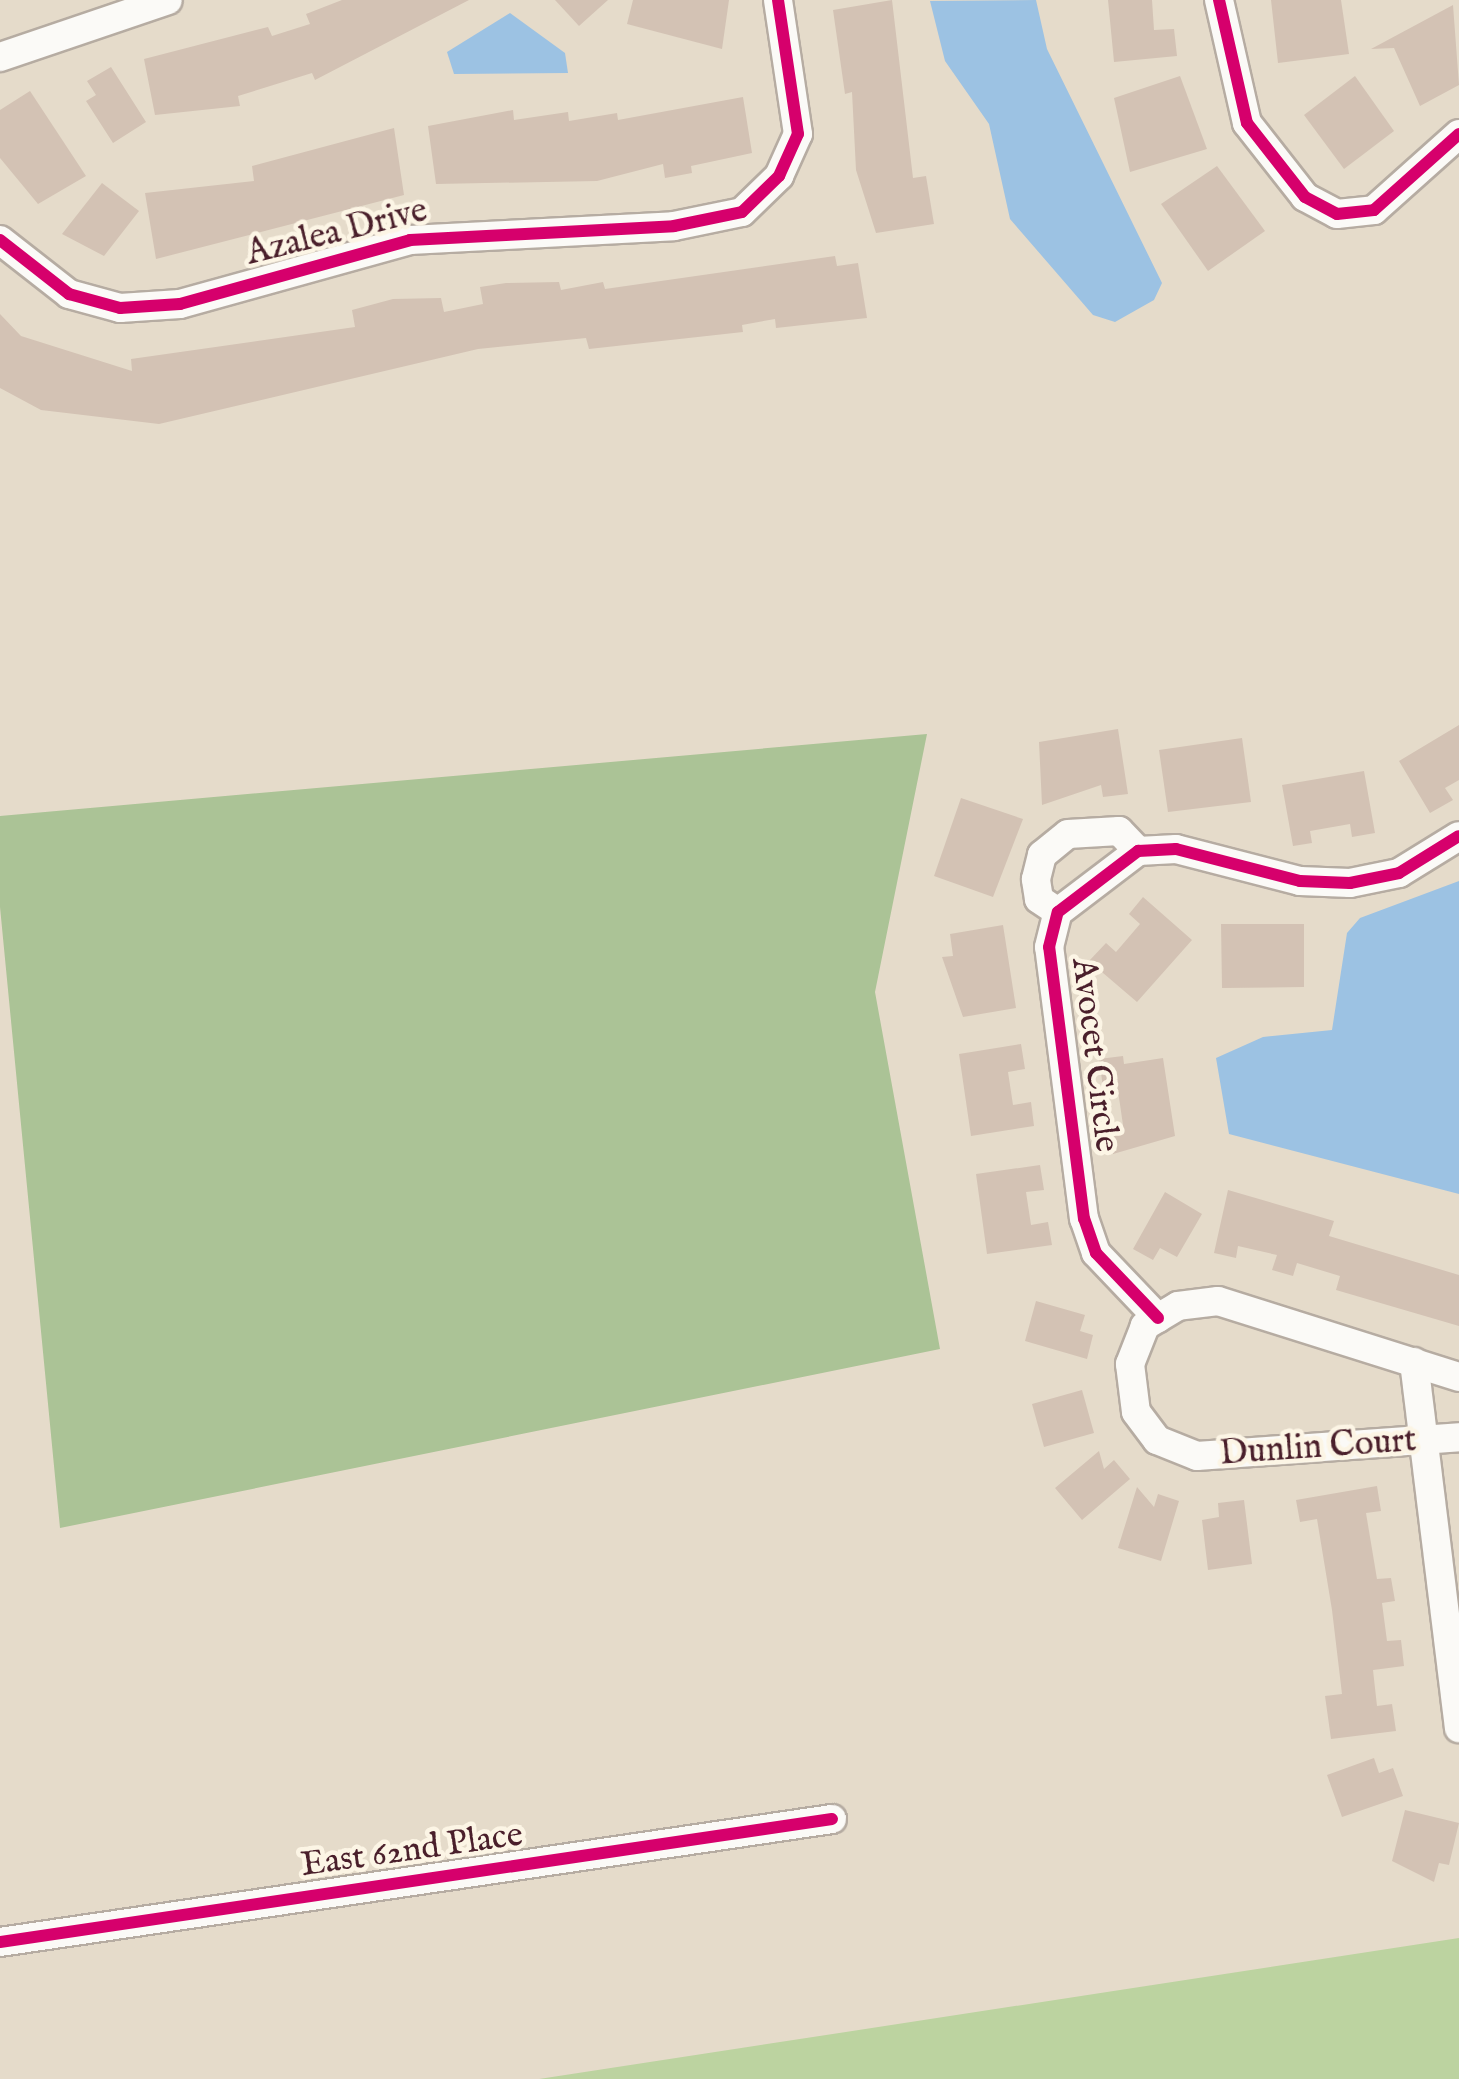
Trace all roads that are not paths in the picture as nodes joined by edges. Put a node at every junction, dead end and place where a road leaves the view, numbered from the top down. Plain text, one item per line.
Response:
1 (168, 0) edge
2 (778, 0) edge
3 (1219, 0) edge
4 (0, 57) edge
5 (1459, 134) edge
6 (0, 240) edge
7 (1459, 836) edge
8 (1138, 851) junction
9 (1058, 912) junction
10 (1158, 1318) junction
11 (1414, 1362) junction
12 (1459, 1377) edge
13 (1459, 1437) edge
14 (1421, 1441) junction
15 (1459, 1728) edge
16 (832, 1819) dead end
17 (0, 1942) edge

1 - 4 street
2 - 6 street, Azalea Drive
3 - 5 street
7 - 8 street
8 - 9 street, Avocet Circle
8 - 9 street
9 - 10 street, Avocet Circle
10 - 11 street
10 - 14 street, Dunlin Court
11 - 12 street
11 - 14 street
13 - 14 street, Dunlin Court
14 - 15 street
16 - 17 street, East 62nd Place

